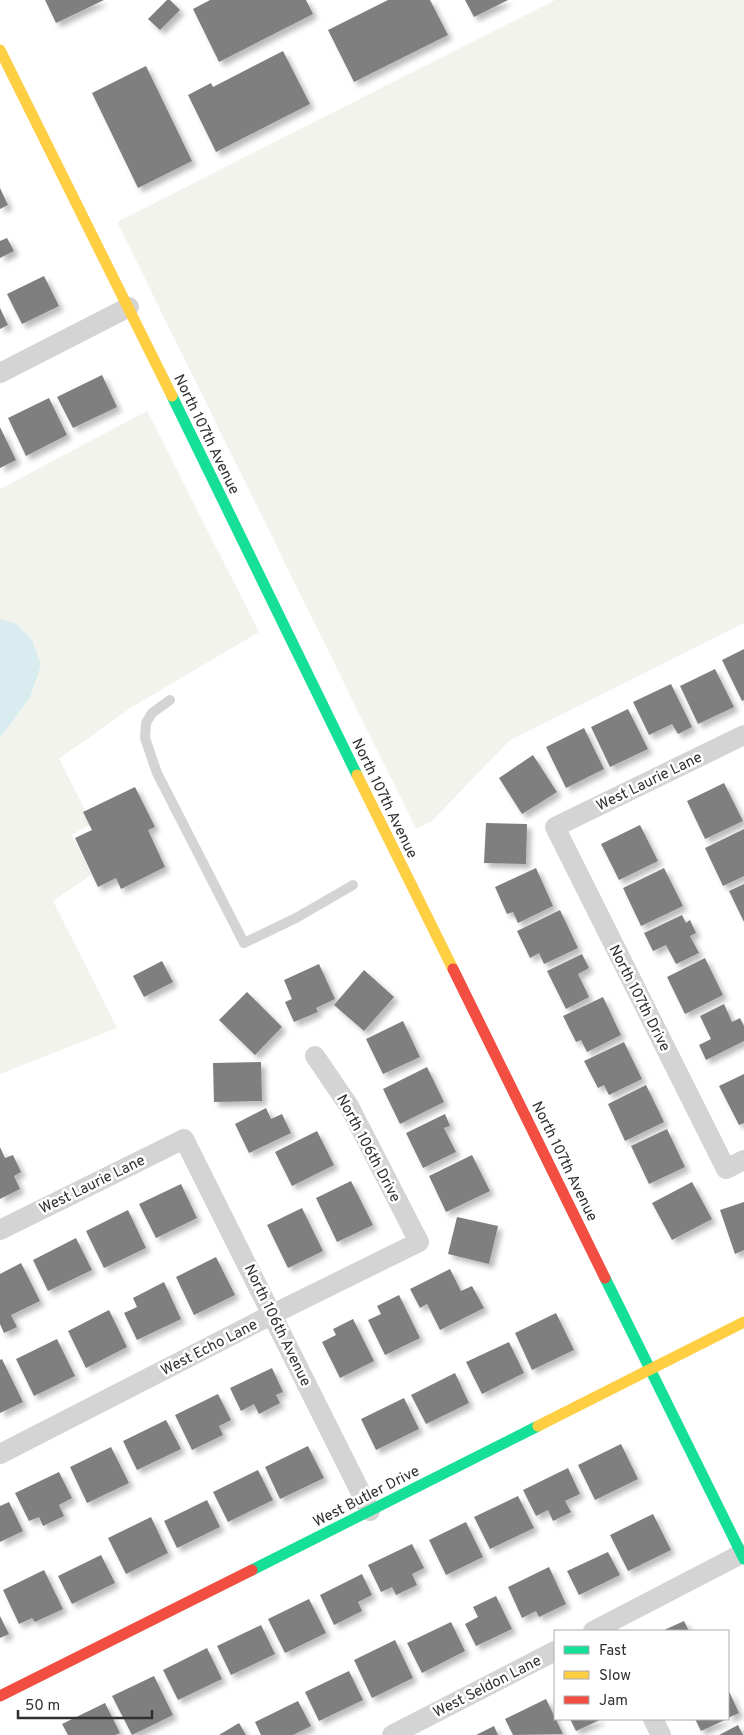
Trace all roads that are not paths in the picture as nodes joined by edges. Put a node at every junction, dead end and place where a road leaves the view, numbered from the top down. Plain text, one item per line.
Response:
1 (0, 50) edge
2 (129, 308) junction
3 (0, 374) edge
4 (170, 700) dead end
5 (742, 742) edge
6 (555, 827) joint
7 (353, 886) dead end
8 (316, 1056) dead end
9 (184, 1139) joint
10 (744, 1160) edge
11 (0, 1230) edge
12 (418, 1242) joint
13 (273, 1314) junction
14 (744, 1322) edge
15 (651, 1369) junction
16 (0, 1454) edge
17 (370, 1511) junction
18 (743, 1556) edge
19 (603, 1629) edge
20 (554, 1652) edge
21 (0, 1696) edge
22 (654, 1720) edge
23 (392, 1735) edge
24 (661, 1735) edge

1 - 2 street, North 107th Avenue
2 - 3 street
2 - 15 street, North 107th Avenue
4 - 7 lane
5 - 6 street, West Laurie Lane
6 - 10 street, North 107th Drive
8 - 12 street, North 106th Drive
9 - 11 street, West Laurie Lane
9 - 13 street, North 106th Avenue
12 - 13 street, West Echo Lane
13 - 16 street, West Echo Lane
13 - 17 street, North 106th Avenue
14 - 15 street, West Butler Drive
15 - 17 street, West Butler Drive
15 - 18 street, North 107th Avenue
17 - 21 street, West Butler Drive
18 - 19 street
20 - 23 street, West Seldon Lane
22 - 24 street

